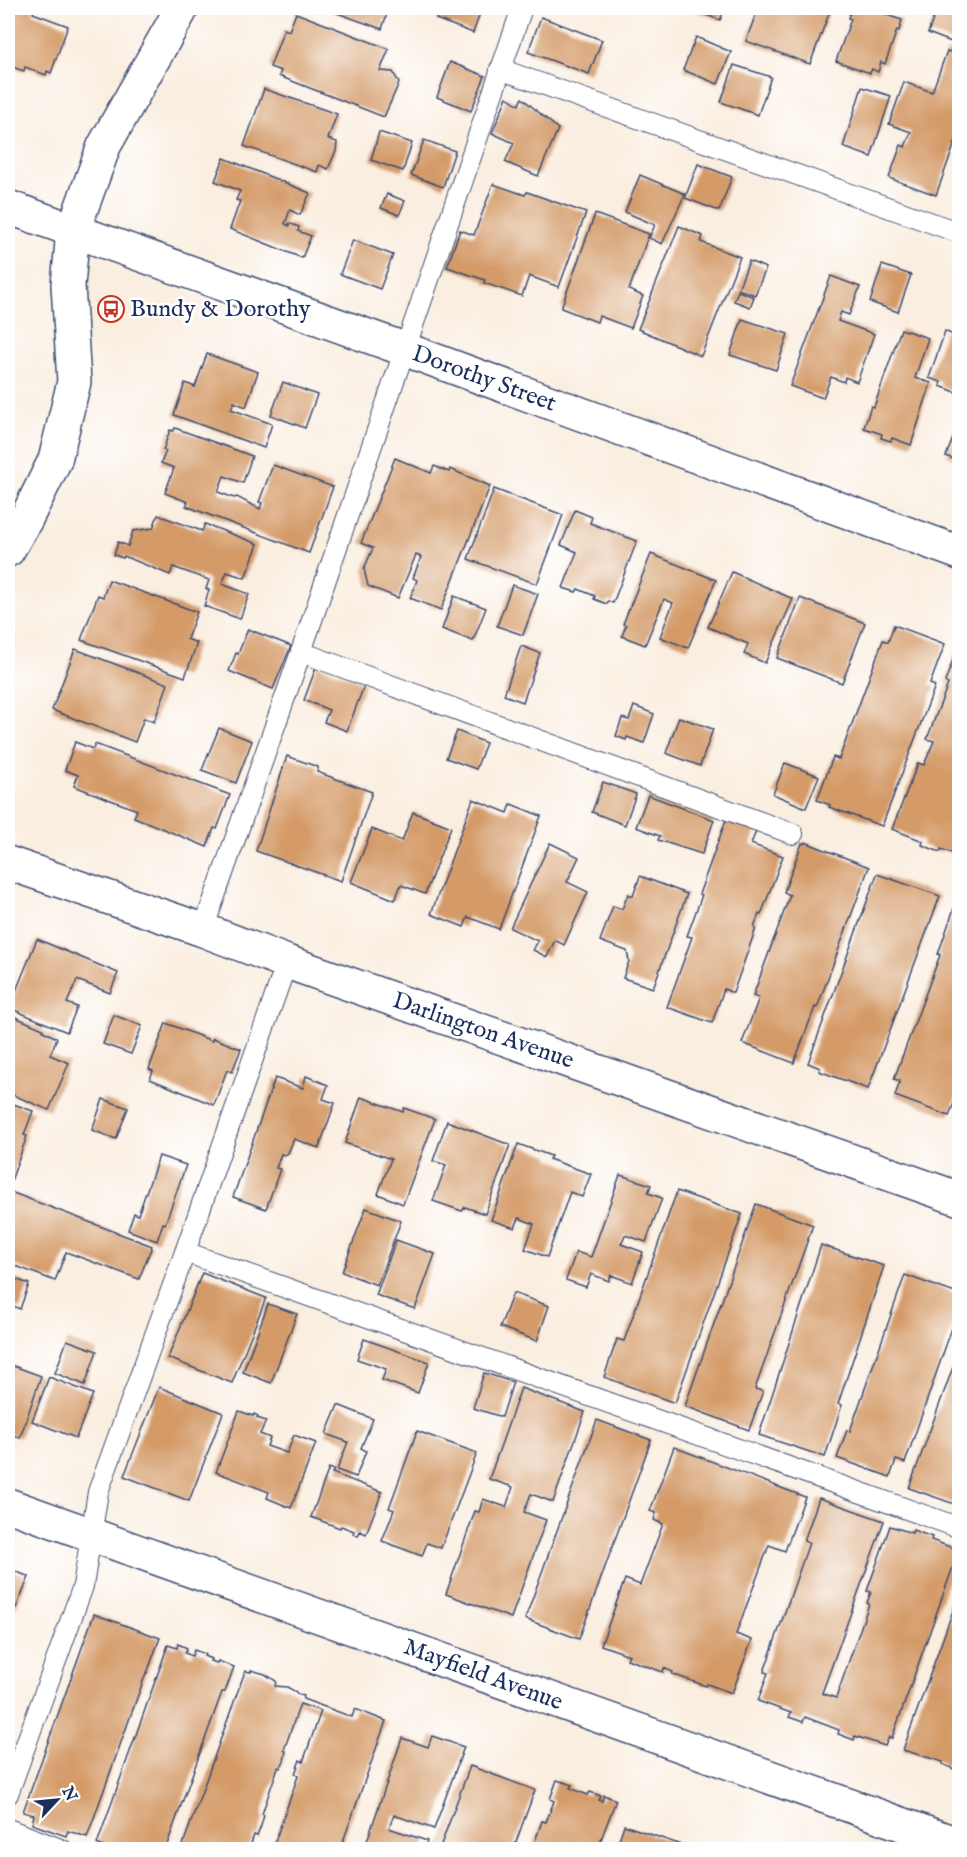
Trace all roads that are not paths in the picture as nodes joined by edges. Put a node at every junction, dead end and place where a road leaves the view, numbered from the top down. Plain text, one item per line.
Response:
1 (182, 8) edge
2 (522, 8) edge
3 (500, 69) junction
4 (8, 207) edge
5 (73, 231) junction
6 (960, 233) edge
7 (404, 349) junction
8 (8, 550) edge
9 (960, 554) edge
10 (301, 652) junction
11 (793, 834) dead end
12 (8, 862) edge
13 (202, 930) junction
14 (287, 962) junction
15 (960, 1199) edge
16 (185, 1252) junction
17 (8, 1505) edge
18 (960, 1528) edge
19 (91, 1535) junction
20 (8, 1794) edge
21 (8, 1829) edge
22 (960, 1845) edge
23 (63, 1850) edge

1 - 5 street
2 - 3 lane
3 - 6 lane
3 - 7 lane
4 - 5 street, Dorothy Street
5 - 7 street, Dorothy Street
5 - 8 street
7 - 9 street, Dorothy Street
7 - 10 lane
10 - 11 lane
10 - 13 lane
12 - 13 street, Darlington Avenue
13 - 14 street, Darlington Avenue
14 - 15 street, Darlington Avenue
14 - 16 lane
16 - 18 lane
16 - 19 lane
17 - 19 street, Mayfield Avenue
19 - 20 lane
19 - 22 street, Mayfield Avenue
21 - 23 lane

